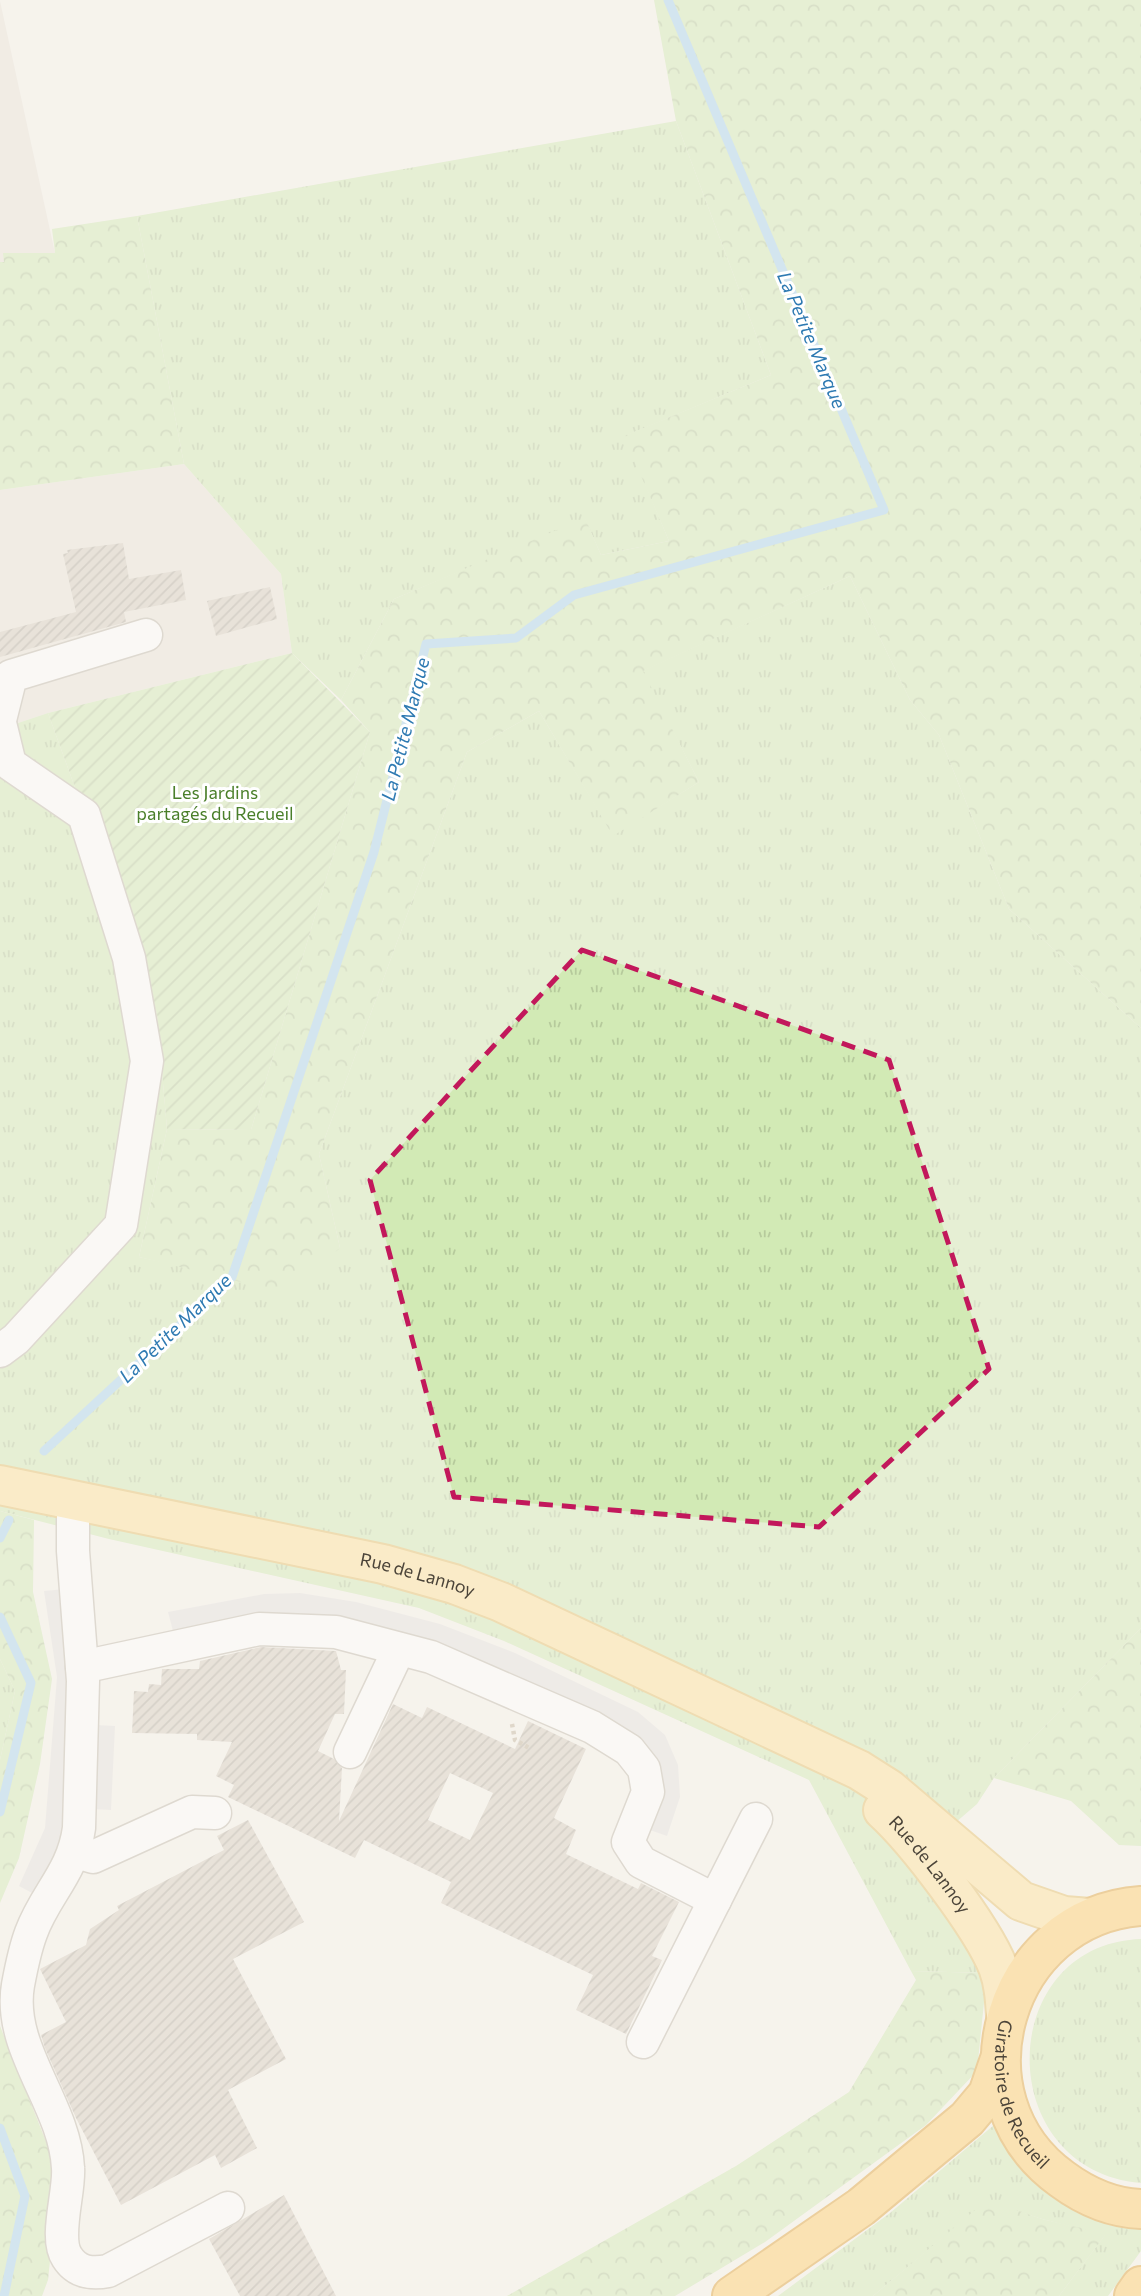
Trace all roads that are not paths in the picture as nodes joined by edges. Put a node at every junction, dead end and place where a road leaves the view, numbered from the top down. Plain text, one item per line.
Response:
1 (146, 635) dead end
2 (0, 722) edge
3 (0, 1351) edge
4 (0, 1485) edge
5 (73, 1500) junction
6 (399, 1648) junction
7 (82, 1667) junction
8 (806, 1746) junction
9 (350, 1752) dead end
10 (215, 1813) dead end
11 (756, 1819) dead end
12 (76, 1852) junction
13 (715, 1900) junction
14 (1141, 1906) edge
15 (1090, 1918) junction
16 (1006, 2015) junction
17 (9, 2027) edge
18 (643, 2042) dead end
19 (1000, 2059) junction
20 (228, 2208) dead end
21 (1141, 2209) edge
22 (1141, 2286) edge
23 (732, 2296) edge
24 (1134, 2296) edge

1 - 2 lane
2 - 3 lane
4 - 5 main road, Rue de Lannoy
5 - 7 lane
5 - 8 main road, Rue de Lannoy
6 - 7 lane
6 - 9 lane
6 - 13 lane
7 - 12 lane
8 - 15 main road, Rue de Lannoy
8 - 16 main road, Rue de Lannoy
10 - 12 lane
11 - 13 lane
12 - 17 lane
13 - 18 lane
14 - 15 highway, Giratoire de Recueil
15 - 16 highway, Giratoire de Recueil
16 - 19 highway, Giratoire de Recueil
17 - 20 lane
19 - 21 highway, Giratoire de Recueil
19 - 23 highway
22 - 24 highway

